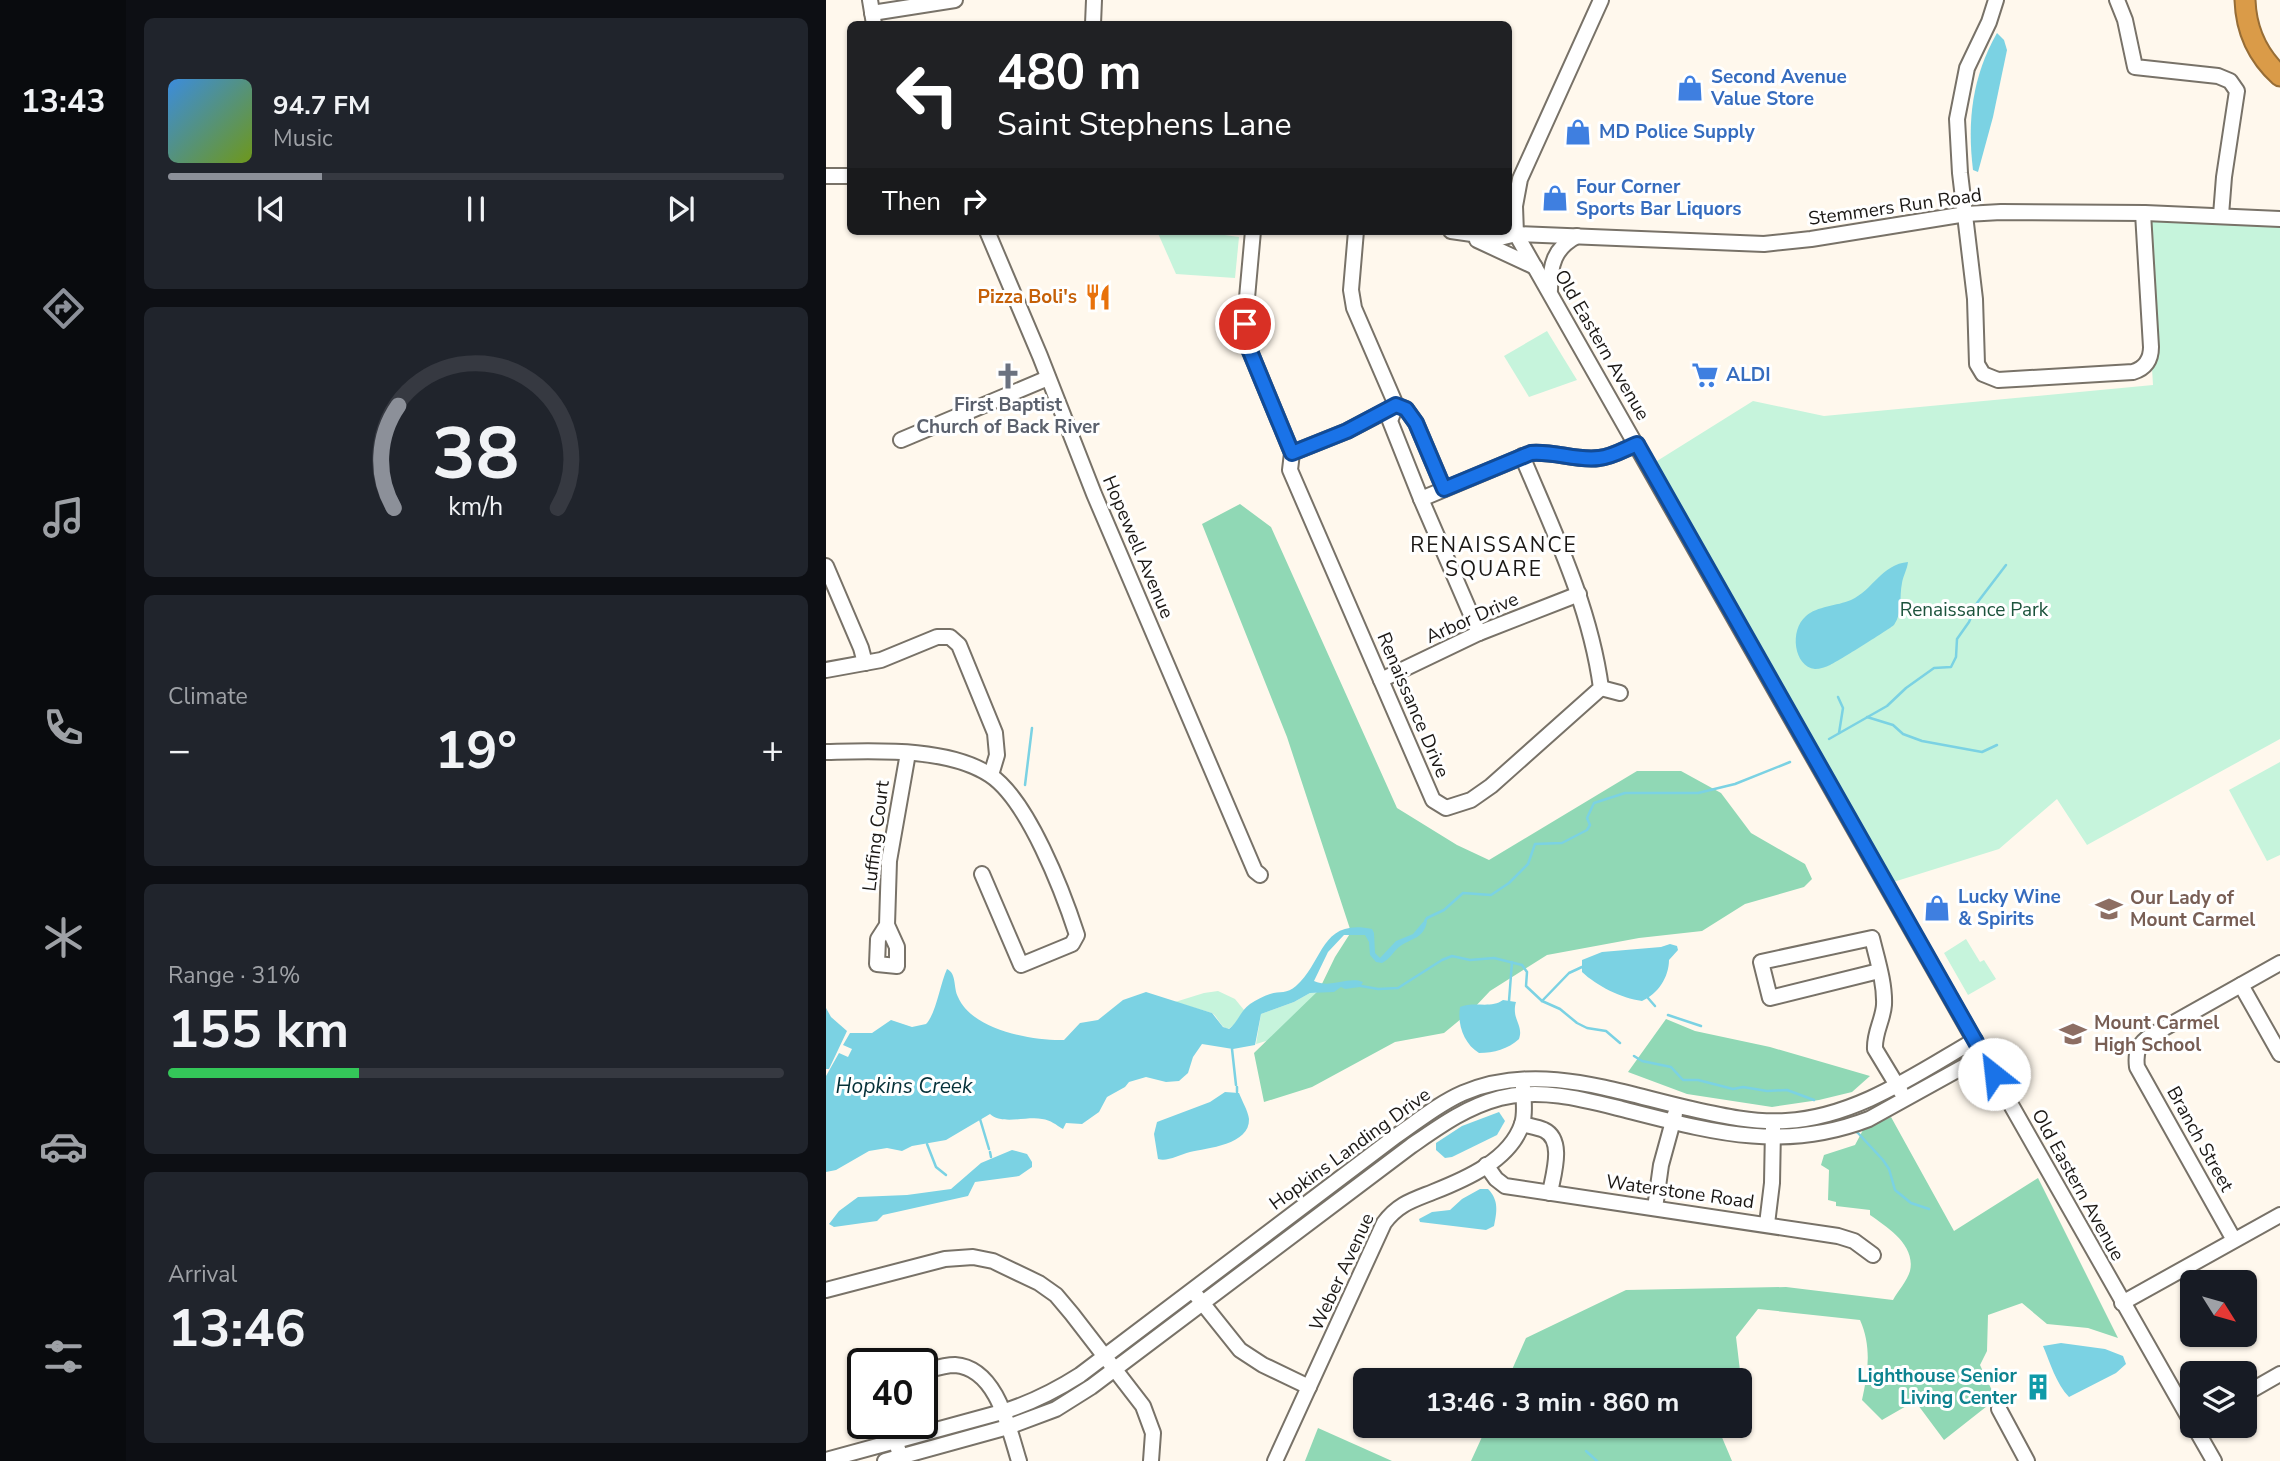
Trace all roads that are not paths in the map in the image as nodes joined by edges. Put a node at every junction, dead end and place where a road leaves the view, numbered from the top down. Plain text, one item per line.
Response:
1 (956, 0) edge
2 (1094, 0) edge
3 (1601, 0) edge
4 (1996, 0) edge
5 (2117, 0) edge
6 (2245, 0) edge
7 (872, 12) edge
8 (1093, 21) edge
9 (2280, 76) edge
10 (826, 176) edge
11 (847, 176) edge
12 (1512, 195) edge
13 (2143, 213) junction
14 (1966, 214) junction
15 (2221, 215) junction
16 (2280, 219) edge
17 (1513, 231) edge
18 (1543, 234) junction
19 (989, 235) edge
20 (1252, 235) edge
21 (1356, 235) edge
22 (1466, 235) edge
23 (1482, 235) edge
24 (1506, 235) edge
25 (1577, 236) junction
26 (1535, 267) junction
27 (1550, 291) junction
28 (1048, 378) junction
29 (1396, 405) junction
30 (901, 440) dead end
31 (1637, 444) junction
32 (1292, 453) junction
33 (1522, 456) junction
34 (1444, 489) junction
35 (1420, 499) junction
36 (826, 566) edge
37 (1579, 594) junction
38 (1479, 634) junction
39 (865, 663) junction
40 (826, 670) edge
41 (1381, 680) junction
42 (1601, 688) junction
43 (1620, 693) dead end
44 (826, 752) edge
45 (908, 753) junction
46 (991, 775) junction
47 (982, 874) dead end
48 (1260, 875) dead end
49 (887, 925) dead end
50 (2280, 963) edge
51 (1879, 971) junction
52 (2241, 985) junction
53 (1978, 1046) junction
54 (2280, 1054) edge
55 (1522, 1078) junction
56 (1897, 1085) junction
57 (1523, 1095) junction
58 (1906, 1100) junction
59 (1677, 1105) junction
60 (1773, 1121) junction
61 (1673, 1122) junction
62 (1522, 1124) junction
63 (1774, 1137) junction
64 (1486, 1165) junction
65 (1550, 1193) junction
66 (1655, 1208) junction
67 (2280, 1215) edge
68 (1767, 1224) junction
69 (2234, 1240) junction
70 (1873, 1255) dead end
71 (1192, 1289) junction
72 (826, 1290) edge
73 (1201, 1302) junction
74 (2122, 1303) junction
75 (1104, 1357) junction
76 (938, 1368) edge
77 (1114, 1368) junction
78 (2280, 1374) edge
79 (1309, 1387) junction
80 (2257, 1387) edge
81 (2180, 1403) edge
82 (1999, 1409) dead end
83 (1002, 1412) junction
84 (1008, 1427) junction
85 (2200, 1438) edge
86 (900, 1454) edge
87 (826, 1460) edge
88 (885, 1461) edge
89 (1018, 1461) edge
90 (1151, 1461) edge
91 (1275, 1461) edge
92 (2027, 1461) edge
93 (2214, 1461) edge

1 - 7 street
2 - 8 street
3 - 12 street
4 - 14 street
5 - 15 street
6 - 9 highway
10 - 11 street
12 - 17 street, Old Eastern Avenue
12 - 18 street
13 - 14 street, Stemmers Run Road
13 - 14 street
13 - 15 street, Stemmers Run Road
14 - 25 street, Stemmers Run Road
15 - 16 street, Stemmers Run Road
17 - 18 street, Stemmers Run Road
17 - 26 street, Old Eastern Avenue
18 - 25 street, Stemmers Run Road
19 - 28 street, Hopewell Avenue
20 - 32 street, Renaissance Drive
21 - 29 street
22 - 26 street
23 - 24 street, Stemmers Run Road
25 - 27 street
26 - 27 street, Old Eastern Avenue
27 - 31 street, Old Eastern Avenue
28 - 30 street
28 - 48 street, Hopewell Avenue
29 - 32 street
29 - 34 street
29 - 35 street
31 - 33 street
31 - 53 street, Old Eastern Avenue
32 - 41 street, Renaissance Drive
33 - 34 street
33 - 37 street
34 - 35 street
35 - 38 street
36 - 39 street
37 - 38 street, Arbor Drive
37 - 42 street
38 - 41 street, Arbor Drive
39 - 40 street
39 - 46 street
41 - 42 street, Renaissance Drive
42 - 43 street
44 - 45 street
45 - 46 street
45 - 49 street, Luffing Court
46 - 47 street
50 - 52 street
51 - 51 street
51 - 56 street
52 - 54 street
52 - 69 street, Branch Street
53 - 56 street, Hopkins Landing Drive
53 - 58 street, Hopkins Landing Drive
53 - 74 street, Old Eastern Avenue
55 - 57 street
55 - 59 street, Hopkins Landing Drive
55 - 71 street, Hopkins Landing Drive
56 - 58 street
56 - 60 street, Hopkins Landing Drive
57 - 61 street, Hopkins Landing Drive
57 - 62 street
57 - 73 street, Hopkins Landing Drive
58 - 63 street, Hopkins Landing Drive
59 - 60 street, Hopkins Landing Drive
59 - 61 street
60 - 63 street
61 - 63 street, Hopkins Landing Drive
61 - 66 street
62 - 64 street, Weber Avenue
62 - 65 street
63 - 68 street
64 - 65 street, Waterstone Road
64 - 79 street, Weber Avenue
65 - 66 street, Waterstone Road
66 - 68 street, Waterstone Road
67 - 69 street
68 - 70 street, Waterstone Road
69 - 74 street
71 - 73 street
71 - 75 street, Hopkins Landing Drive
72 - 75 street
73 - 77 street, Hopkins Landing Drive
73 - 79 street
74 - 81 street, Old Eastern Avenue
75 - 77 street
75 - 83 street, Hopkins Landing Drive
76 - 83 street
77 - 84 street, Hopkins Landing Drive
77 - 90 street
78 - 80 street
79 - 91 street, Weber Avenue
82 - 92 street
83 - 84 street
83 - 86 street, Hopkins Landing Drive
84 - 86 street, Hopkins Landing Drive
84 - 89 street
85 - 93 street, Old Eastern Avenue
86 - 87 street, Hopkins Landing Drive
86 - 88 street, Hopkins Landing Drive

